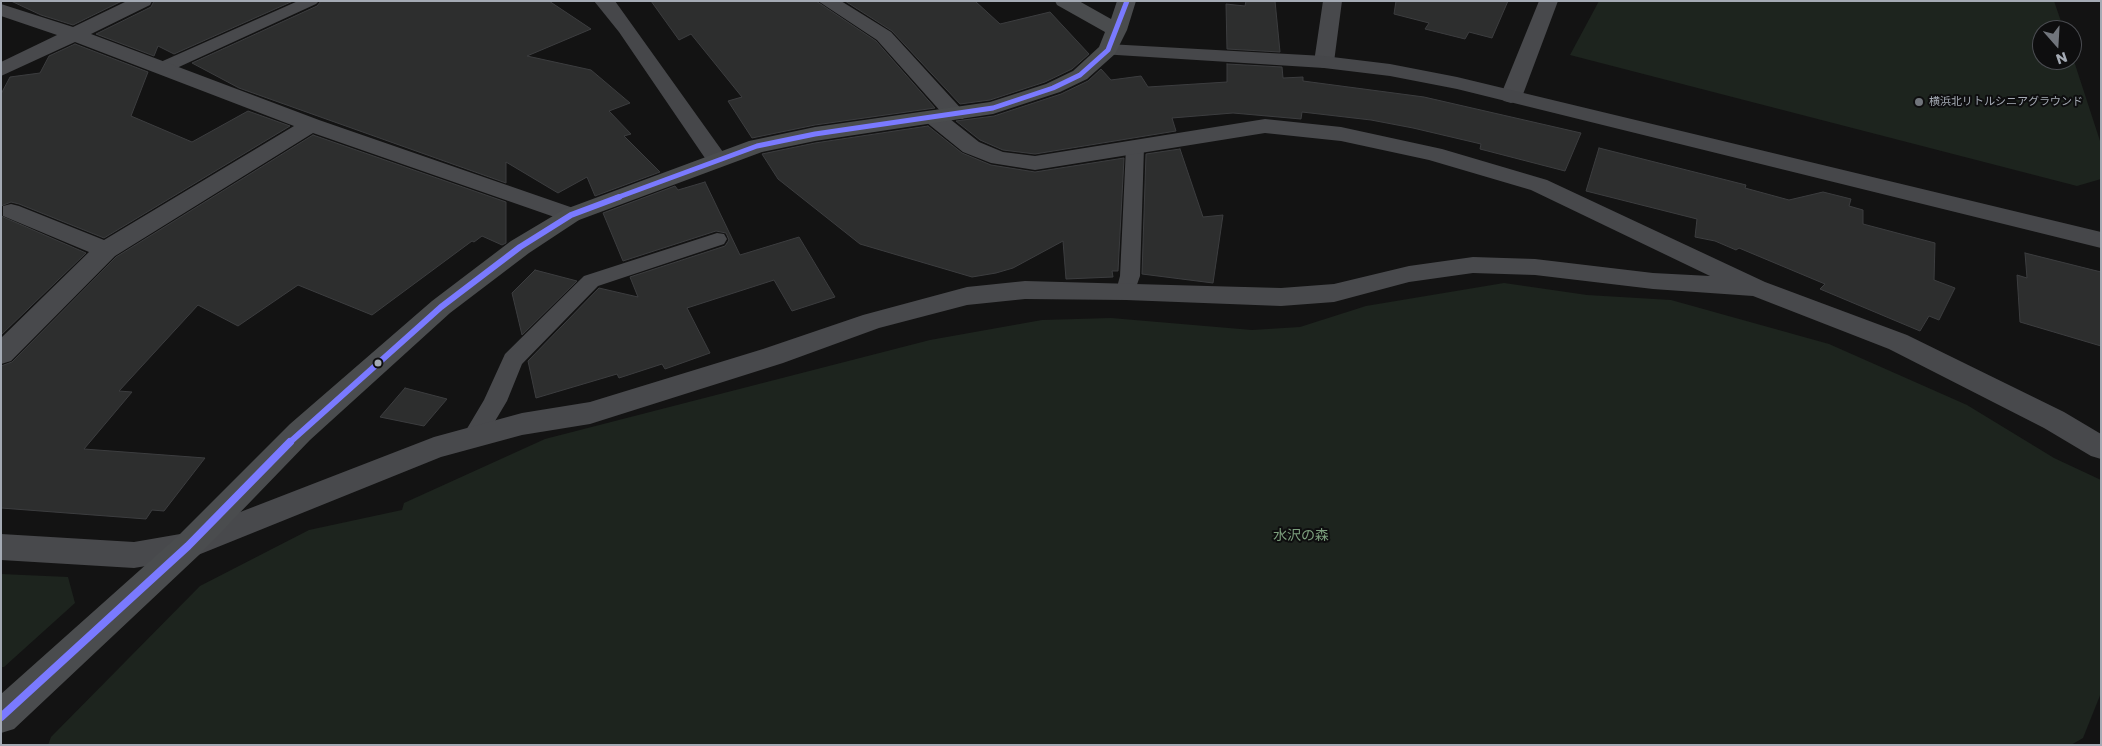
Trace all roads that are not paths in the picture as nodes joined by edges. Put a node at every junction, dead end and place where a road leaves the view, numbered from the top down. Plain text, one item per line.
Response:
1 (143, 1) edge
2 (311, 1) edge
3 (603, 1) edge
4 (827, 1) edge
5 (1064, 1) edge
6 (1127, 1) edge
7 (1333, 1) edge
8 (1549, 1) edge
9 (1, 10) edge
10 (73, 34) junction
11 (1112, 40) junction
12 (1324, 62) junction
13 (162, 68) junction
14 (1, 70) edge
15 (1512, 97) junction
16 (944, 115) junction
17 (311, 125) junction
18 (1134, 147) junction
19 (717, 158) junction
20 (11, 212) dead end
21 (571, 215) junction
22 (717, 239) dead end
23 (2101, 240) edge
24 (106, 250) junction
25 (1756, 288) junction
26 (1126, 291) junction
27 (1, 354) edge
28 (474, 437) junction
29 (2101, 448) edge
30 (188, 546) junction
31 (1, 547) edge
32 (1, 717) edge

1 - 10 street
2 - 13 lane
3 - 19 street
4 - 16 street
5 - 11 main road
6 - 11 main road
7 - 12 street
8 - 15 street
9 - 10 street
10 - 13 street
10 - 14 street
11 - 12 street
11 - 16 main road
12 - 15 street
13 - 17 street
15 - 23 street
16 - 18 street
16 - 19 main road
17 - 21 street
17 - 24 street
18 - 25 street
18 - 26 lane
19 - 21 main road
20 - 24 street
21 - 30 main road
22 - 28 lane
24 - 27 street
25 - 26 street
25 - 29 street
26 - 28 street
28 - 30 street
30 - 31 street
30 - 32 main road

